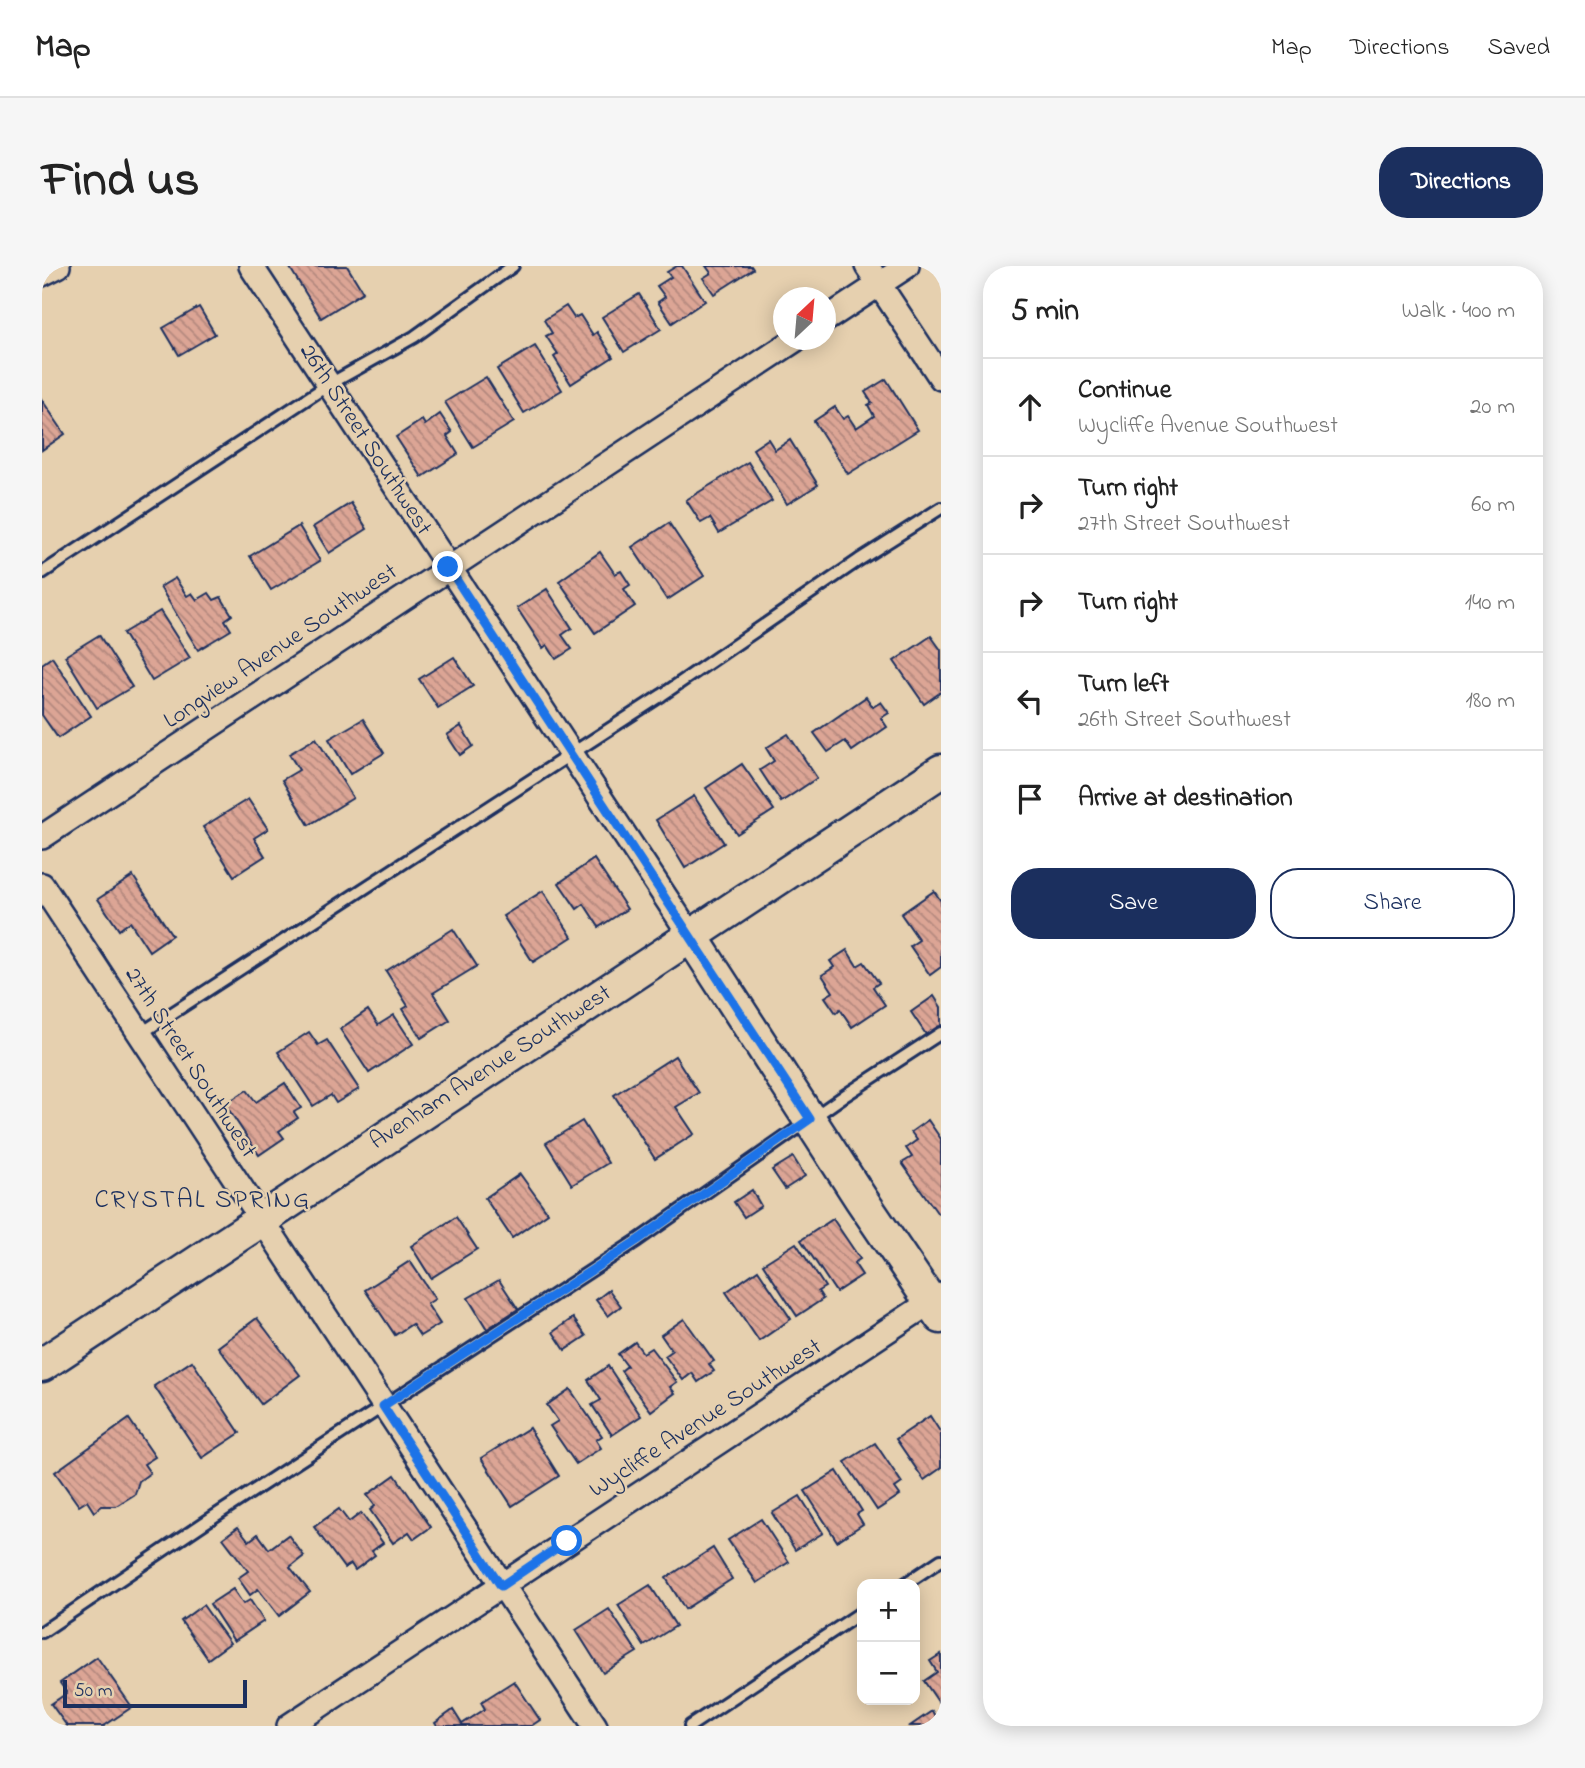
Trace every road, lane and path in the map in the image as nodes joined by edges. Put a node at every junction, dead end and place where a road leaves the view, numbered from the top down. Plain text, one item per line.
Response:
1 (58, 266) edge
2 (251, 266) edge
3 (513, 266) edge
4 (907, 266) edge
5 (42, 274) edge
6 (873, 275) edge
7 (836, 310) edge
8 (780, 350) edge
9 (941, 378) edge
10 (328, 385) junction
11 (941, 508) edge
12 (448, 567) junction
13 (42, 573) edge
14 (572, 753) junction
15 (941, 771) edge
16 (42, 837) edge
17 (42, 885) edge
18 (691, 936) junction
19 (941, 1033) edge
20 (139, 1034) junction
21 (810, 1119) junction
22 (261, 1220) junction
23 (938, 1305) edge
24 (42, 1365) edge
25 (383, 1406) junction
26 (941, 1560) edge
27 (912, 1579) edge
28 (501, 1586) junction
29 (857, 1615) edge
30 (42, 1632) edge
31 (289, 1726) edge
32 (595, 1726) edge
33 (690, 1726) edge

1 - 5 street
2 - 10 street, 26th Street Southwest
3 - 10 lane
4 - 6 street
6 - 7 street
6 - 9 street
8 - 12 street, Longview Avenue Southwest
10 - 12 street, 26th Street Southwest
10 - 13 lane
11 - 14 lane
12 - 14 street, 26th Street Southwest
12 - 16 street, Longview Avenue Southwest
14 - 18 street, 26th Street Southwest
14 - 20 lane
15 - 18 street, Avenham Avenue Southwest
17 - 20 street, 27th Street Southwest
18 - 21 street, 26th Street Southwest
18 - 22 street, Avenham Avenue Southwest
19 - 21 lane
20 - 22 street, 27th Street Southwest
21 - 23 street, 26th Street Southwest
21 - 25 lane
22 - 24 street, Avenham Avenue Southwest
22 - 25 street, 27th Street Southwest
23 - 28 street, Wycliffe Avenue Southwest
25 - 28 street, 27th Street Southwest
25 - 30 lane
26 - 27 lane
28 - 31 street, Wycliffe Avenue Southwest
28 - 32 street, 27th Street Southwest
29 - 33 lane

